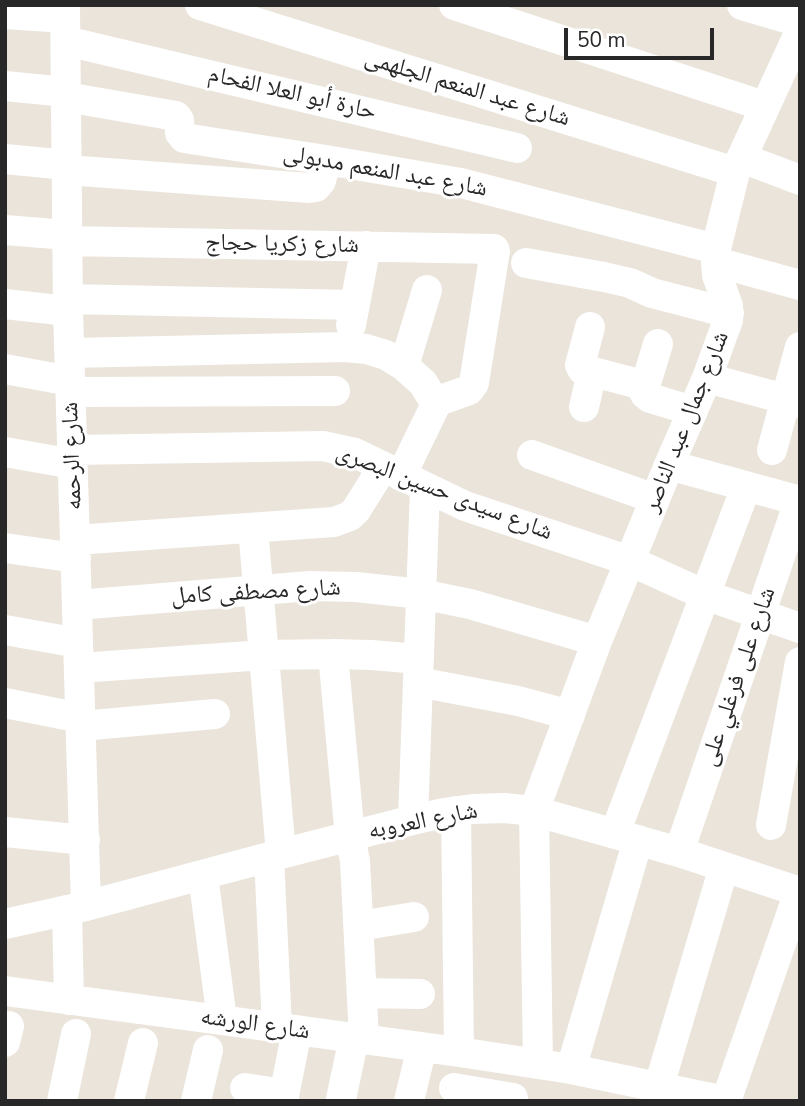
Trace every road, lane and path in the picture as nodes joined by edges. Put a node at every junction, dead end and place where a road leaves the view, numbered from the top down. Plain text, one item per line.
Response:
1 (200, 5) edge
2 (454, 5) edge
3 (742, 5) edge
4 (5, 14) edge
5 (65, 21) edge
6 (800, 22) edge
7 (800, 31) edge
8 (5, 86) edge
9 (66, 94) junction
10 (764, 106) junction
11 (517, 148) dead end
12 (5, 159) edge
13 (326, 160) junction
14 (738, 165) junction
15 (67, 167) junction
16 (800, 180) edge
17 (5, 230) edge
18 (67, 238) junction
19 (366, 246) junction
20 (716, 255) junction
21 (526, 263) dead end
22 (800, 285) edge
23 (427, 290) dead end
24 (597, 301) junction
25 (5, 304) edge
26 (68, 305) junction
27 (355, 305) junction
28 (729, 313) junction
29 (657, 344) dead end
30 (345, 347) junction
31 (800, 347) edge
32 (404, 366) junction
33 (5, 369) edge
34 (592, 372) junction
35 (70, 375) junction
36 (708, 378) junction
37 (644, 390) junction
38 (335, 391) dead end
39 (793, 401) edge
40 (436, 404) junction
41 (584, 407) dead end
42 (693, 411) junction
43 (772, 450) dead end
44 (5, 452) edge
45 (532, 454) dead end
46 (73, 457) junction
47 (668, 465) junction
48 (403, 476) junction
49 (746, 487) junction
50 (655, 499) junction
51 (799, 501) edge
52 (253, 528) junction
53 (5, 548) edge
54 (76, 549) junction
55 (630, 561) junction
56 (258, 590) junction
57 (421, 594) junction
58 (705, 595) junction
59 (77, 605) junction
60 (760, 615) junction
61 (800, 628) edge
62 (5, 630) edge
63 (597, 641) junction
64 (333, 654) junction
65 (79, 655) junction
66 (264, 655) junction
67 (800, 662) edge
68 (418, 671) junction
69 (5, 703) edge
70 (215, 714) dead end
71 (570, 715) junction
72 (81, 722) junction
73 (791, 773) edge
74 (456, 811) junction
75 (534, 811) junction
76 (413, 820) junction
77 (771, 825) dead end
78 (5, 832) edge
79 (627, 836) junction
80 (350, 837) junction
81 (85, 840) junction
82 (679, 852) junction
83 (275, 855) junction
84 (723, 867) junction
85 (203, 875) junction
86 (799, 892) edge
87 (76, 908) junction
88 (414, 917) dead end
89 (5, 924) edge
90 (359, 926) junction
91 (5, 991) edge
92 (362, 993) junction
93 (420, 994) dead end
94 (69, 1000) junction
95 (222, 1020) junction
96 (287, 1029) junction
97 (76, 1034) dead end
98 (359, 1038) junction
99 (144, 1043) dead end
100 (422, 1047) junction
101 (208, 1051) dead end
102 (459, 1052) junction
103 (504, 1059) junction
104 (538, 1064) junction
105 (571, 1069) junction
106 (244, 1088) dead end
107 (454, 1088) dead end
108 (649, 1090) edge
109 (284, 1097) edge
110 (341, 1099) dead end
111 (514, 1099) edge
112 (62, 1101) edge
113 (129, 1101) edge
114 (196, 1101) edge
115 (410, 1101) edge
116 (726, 1101) edge

1 - 14 street, شارع عبد المنعم الجلهمى
2 - 10 street
3 - 6 street
4 - 5 street, حارة أبو العلا الفحام
5 - 9 street, شارع الرحمه
5 - 11 street, حارة أبو العلا الفحام
7 - 10 street, شارع جمال عبد الناصر
8 - 9 street
9 - 13 street, شارع عبد المنعم مدبولى
9 - 15 street, شارع الرحمه
10 - 14 street, شارع جمال عبد الناصر
12 - 15 street
13 - 15 street
13 - 20 street, شارع عبد المنعم مدبولى
14 - 16 street, شارع عبد المنعم الجلهمى
14 - 20 street, شارع جمال عبد الناصر
15 - 18 street, شارع الرحمه
17 - 18 street, شارع زكريا حجاج
18 - 19 street, شارع زكريا حجاج
18 - 26 street, شارع الرحمه
19 - 27 street
19 - 40 street, شارع زكريا حجاج
20 - 22 street, شارع عبد المنعم مدبولى
20 - 28 street, شارع جمال عبد الناصر
21 - 24 street
23 - 32 street
24 - 28 street
24 - 34 street
25 - 26 street
26 - 27 street
26 - 35 street, شارع الرحمه
27 - 30 street
28 - 36 street, شارع جمال عبد الناصر
29 - 37 street
30 - 32 street
30 - 35 street
31 - 39 street
32 - 40 street
33 - 35 street
34 - 37 street
34 - 41 street
35 - 38 street
35 - 46 street, شارع الرحمه
36 - 39 street
36 - 42 street, شارع جمال عبد الناصر
37 - 42 street
39 - 43 street
40 - 48 street
42 - 47 street, شارع جمال عبد الناصر
44 - 46 street, شارع سيدى حسين البصرى
45 - 50 street
46 - 48 street, شارع سيدى حسين البصرى
46 - 54 street, شارع الرحمه
47 - 49 street
47 - 50 street, شارع جمال عبد الناصر
48 - 52 street
48 - 55 street, شارع سيدى حسين البصرى
48 - 57 street
49 - 51 street
49 - 58 street
50 - 55 street, شارع جمال عبد الناصر
51 - 60 street, شارع على فرغلي على
52 - 54 street
52 - 56 street
53 - 54 street
54 - 59 street, شارع الرحمه
55 - 58 street, شارع سيدى حسين البصرى
55 - 63 street, شارع جمال عبد الناصر
56 - 57 street, شارع مصطفى كامل
56 - 59 street, شارع مصطفى كامل
56 - 66 street
57 - 63 street, شارع مصطفى كامل
57 - 68 street
58 - 60 street, شارع سيدى حسين البصرى
58 - 79 street
59 - 65 street, شارع الرحمه
60 - 61 street, شارع سيدى حسين البصرى
60 - 82 street, شارع على فرغلي على
62 - 65 street
63 - 71 street, شارع جمال عبد الناصر
64 - 66 street
64 - 68 street
64 - 80 street
65 - 66 street
65 - 72 street, شارع الرحمه
66 - 83 street
67 - 73 street
68 - 71 street
68 - 76 street
69 - 72 street
70 - 72 street
71 - 75 street, شارع جمال عبد الناصر
72 - 81 street, شارع الرحمه
73 - 77 street
74 - 75 street, شارع العروبه
74 - 76 street, شارع العروبه
74 - 102 street
75 - 79 street, شارع العروبه
75 - 104 street
76 - 80 street, شارع العروبه
78 - 81 street
79 - 82 street, شارع العروبه
79 - 105 street
80 - 83 street, شارع العروبه
80 - 90 street
81 - 87 street, شارع الرحمه
82 - 84 street, شارع العروبه
83 - 85 street, شارع العروبه
83 - 96 street
84 - 86 street, شارع العروبه
84 - 108 street
85 - 87 street, شارع العروبه
85 - 95 street
86 - 116 street
87 - 89 street, شارع العروبه
87 - 94 street, شارع الرحمه
88 - 90 street
90 - 92 street
91 - 94 street, شارع الورشه
92 - 93 street
92 - 98 street
94 - 95 street, شارع الورشه
95 - 96 street, شارع الورشه
96 - 98 street, شارع الورشه
96 - 109 street
97 - 112 street
98 - 100 street, شارع الورشه
98 - 110 street
99 - 113 street
100 - 102 street, شارع الورشه
100 - 115 street
101 - 114 street
102 - 103 street, شارع الورشه
103 - 104 street, شارع الورشه
103 - 111 street
104 - 105 street, شارع الورشه
105 - 108 street, شارع الورشه
106 - 109 street
107 - 111 street
108 - 116 street, شارع الورشه

